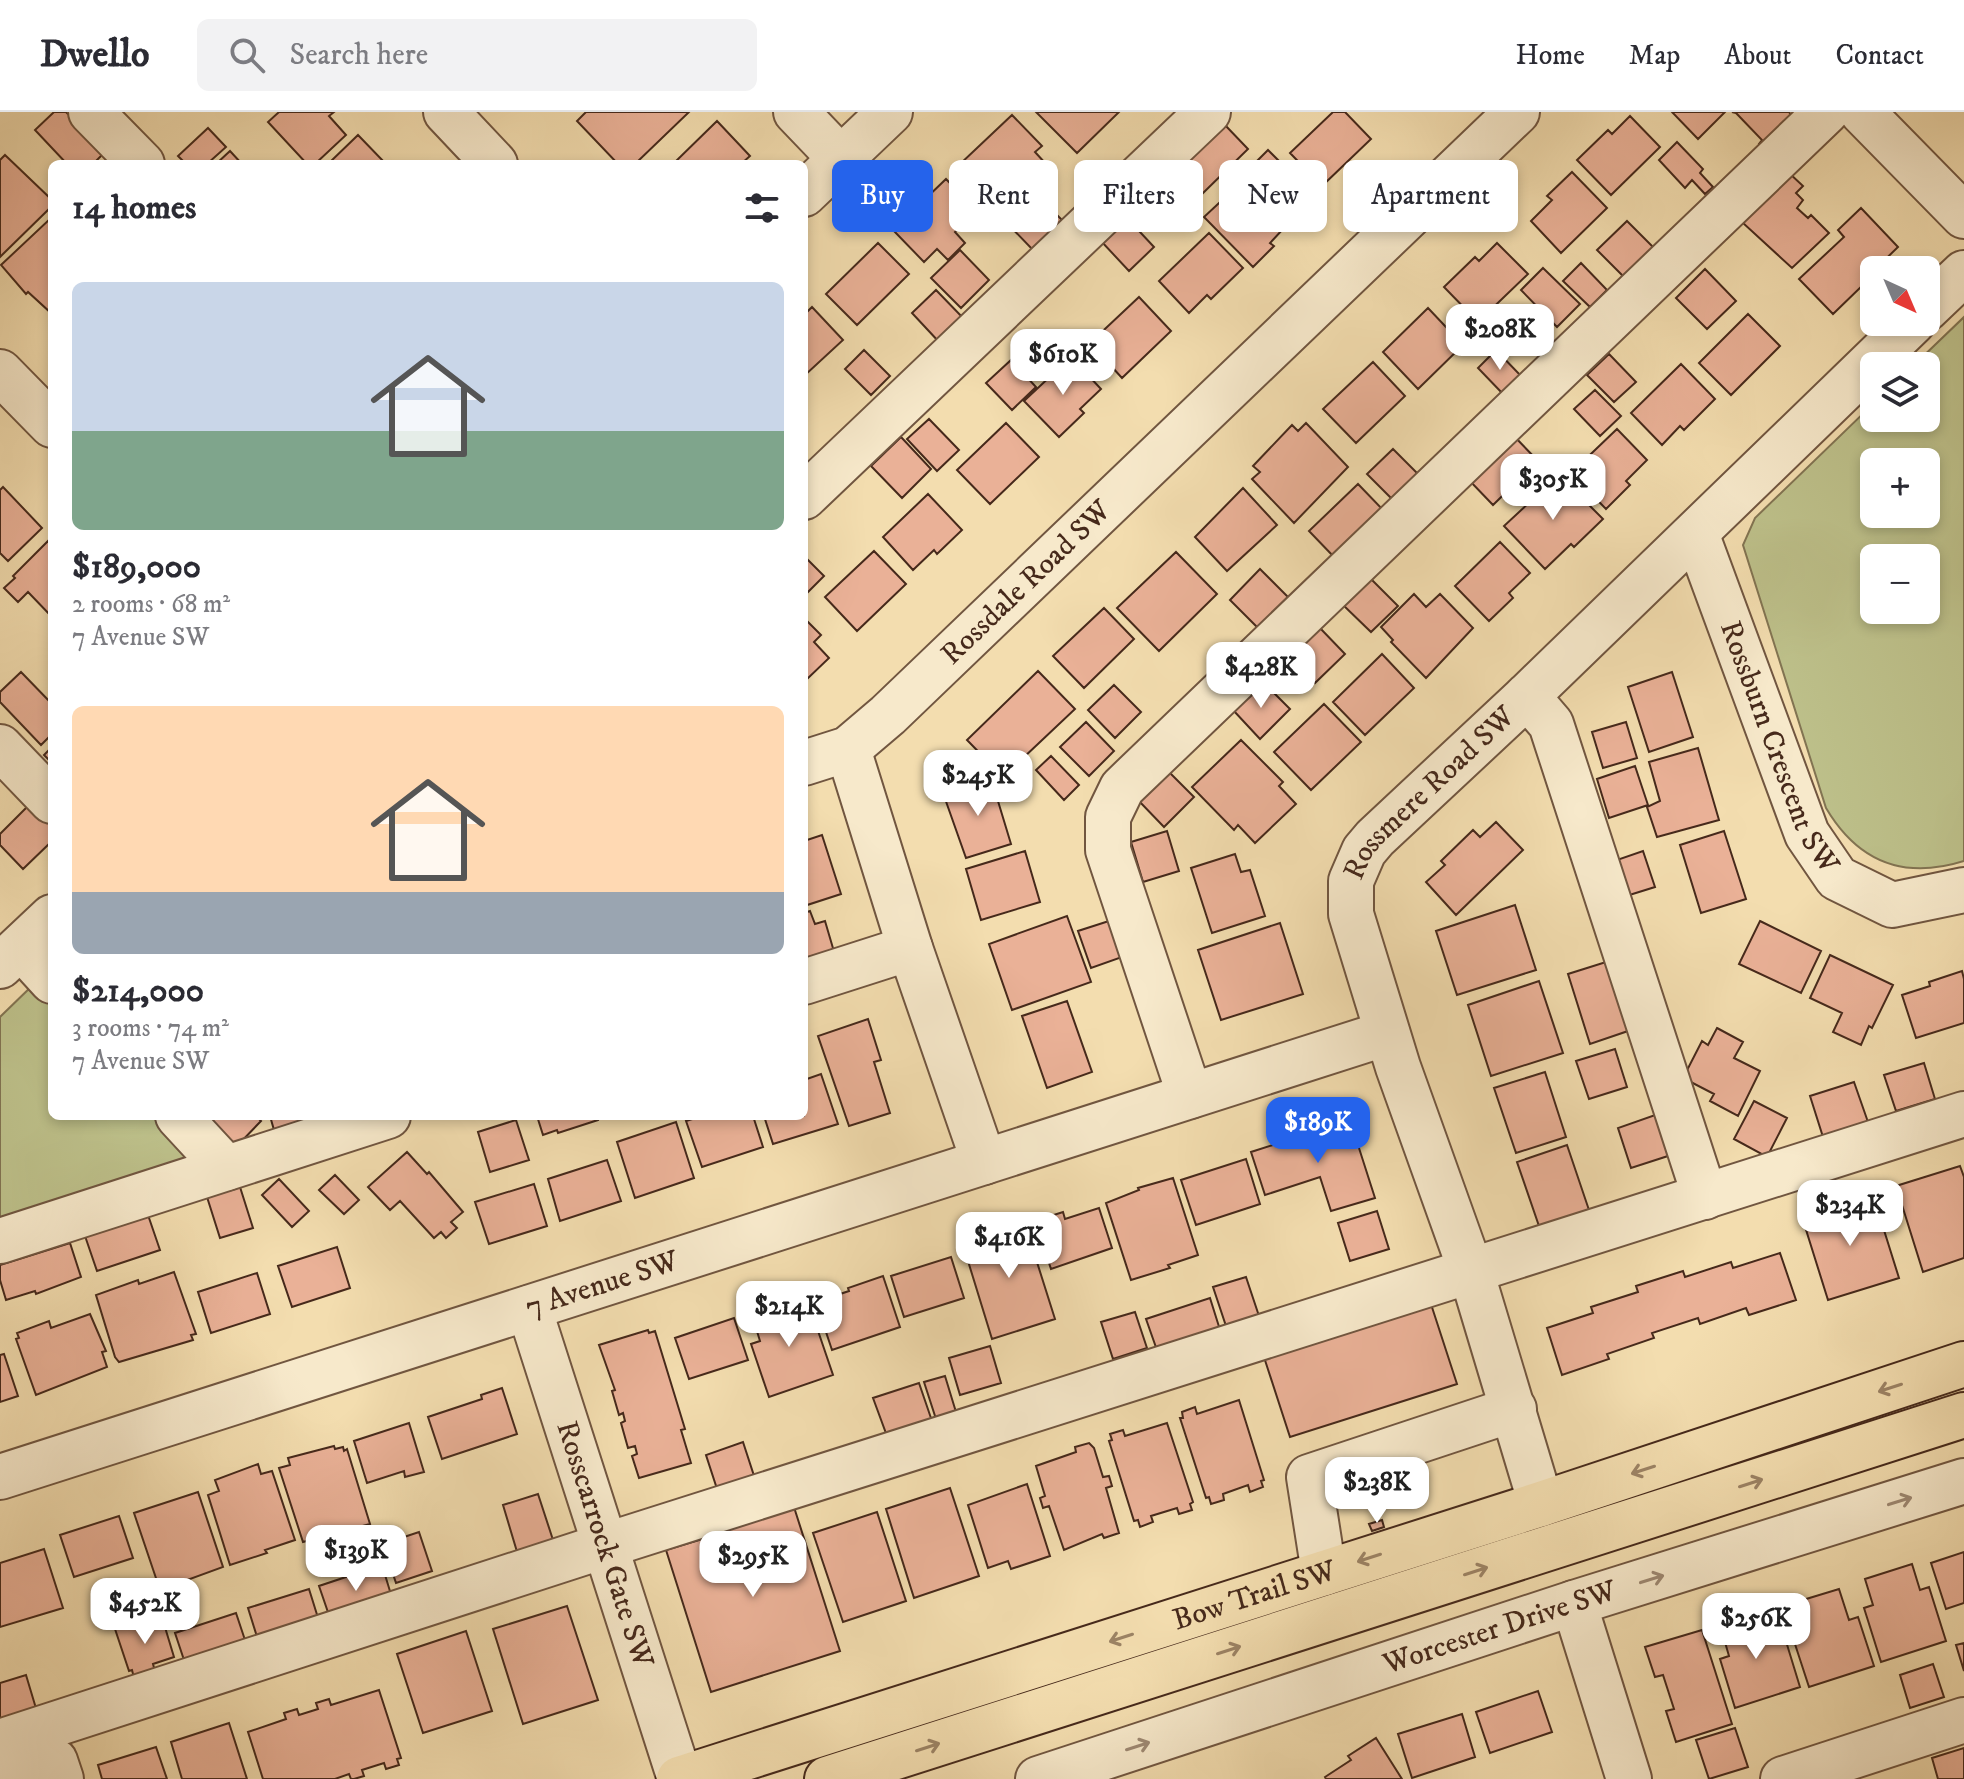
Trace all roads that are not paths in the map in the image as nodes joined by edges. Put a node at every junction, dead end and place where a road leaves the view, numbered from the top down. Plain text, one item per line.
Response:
1 (91, 112) edge
2 (446, 112) edge
3 (796, 112) edge
4 (890, 112) edge
5 (1208, 112) edge
6 (1517, 112) edge
7 (1826, 112) edge
8 (1862, 112) edge
9 (841, 159) junction
10 (138, 160) edge
11 (491, 160) edge
12 (808, 190) edge
13 (1964, 216) edge
14 (1964, 273) edge
15 (1940, 296) edge
16 (1899, 336) edge
17 (0, 372) edge
18 (48, 421) edge
19 (808, 493) edge
20 (1696, 533) junction
21 (1527, 696) junction
22 (0, 747) edge
23 (848, 749) junction
24 (808, 762) edge
25 (48, 797) edge
26 (1964, 890) edge
27 (48, 921) edge
28 (910, 948) junction
29 (10, 957) edge
30 (48, 979) edge
31 (808, 981) edge
32 (1387, 1033) junction
33 (1190, 1096) junction
34 (1964, 1114) edge
35 (182, 1120) edge
36 (376, 1120) edge
37 (984, 1162) junction
38 (226, 1168) junction
39 (1705, 1197) junction
40 (0, 1241) edge
41 (1471, 1271) junction
42 (529, 1308) junction
43 (1964, 1364) edge
44 (1514, 1409) junction
45 (1964, 1415) edge
46 (0, 1477) edge
47 (1964, 1481) edge
48 (1541, 1504) junction
49 (607, 1545) junction
50 (1324, 1573) junction
51 (1574, 1603) junction
52 (1964, 1720) edge
53 (0, 1742) edge
54 (0, 1772) edge
55 (61, 1779) edge
56 (680, 1779) edge
57 (827, 1779) edge
58 (1038, 1779) edge
59 (1629, 1779) edge
60 (1783, 1779) edge

1 - 10 street
2 - 11 street
3 - 9 street
4 - 9 street
5 - 19 street
6 - 23 street, Rossdale Road SW
7 - 33 street
8 - 13 street
9 - 12 street
14 - 15 street
16 - 20 street, Rossmere Road SW
17 - 18 street
20 - 21 street, Rossmere Road SW
20 - 26 street, Rossburn Crescent SW
21 - 32 street, Rossmere Road SW
21 - 39 street
22 - 25 street
23 - 24 street
23 - 28 street
27 - 29 street
28 - 31 street
28 - 37 street
29 - 30 street
32 - 33 street, 7 Avenue SW
32 - 41 street, Rossmere Road SW
33 - 37 street, 7 Avenue SW
34 - 39 street
35 - 38 street
36 - 38 street
37 - 42 street, 7 Avenue SW
38 - 40 street
39 - 41 street
41 - 44 street, Rossmere Road SW
41 - 49 street
42 - 46 street, 7 Avenue SW
42 - 49 street, Rosscarrock Gate SW
43 -> 48 main road, Bow Trail SW
44 - 48 street, Rossmere Road SW
44 - 50 street
57 -> 45 main road, Bow Trail SW
51 -> 47 street, Worcester Drive SW
48 -> 50 main road, Bow Trail SW
49 - 53 street
49 - 56 street, Rosscarrock Gate SW
50 -> 56 main road, Bow Trail SW
58 -> 51 street, Worcester Drive SW
51 - 59 street
52 - 60 street
54 - 55 street

